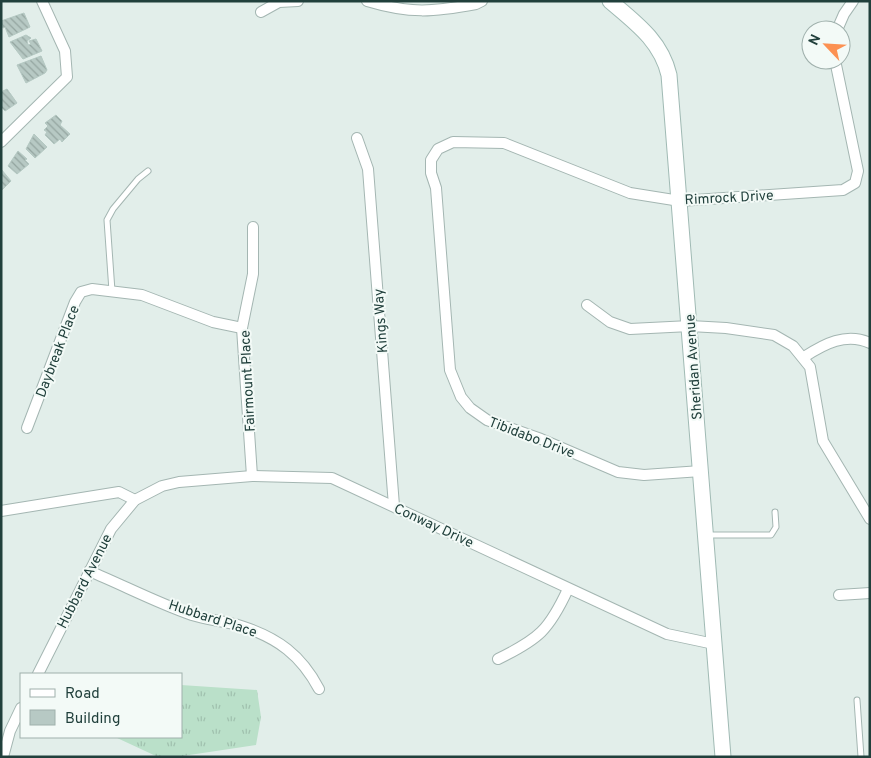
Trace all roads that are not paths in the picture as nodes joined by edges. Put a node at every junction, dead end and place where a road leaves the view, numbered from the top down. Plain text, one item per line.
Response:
1 (42, 1) edge
2 (298, 1) edge
3 (367, 1) edge
4 (433, 1) edge
5 (482, 1) edge
6 (610, 1) edge
7 (853, 1) edge
8 (261, 12) dead end
9 (432, 12) junction
10 (841, 20) edge
11 (837, 70) edge
12 (357, 138) dead end
13 (1, 141) edge
14 (148, 171) dead end
15 (436, 188) joint
16 (680, 200) junction
17 (253, 227) dead end
18 (112, 292) junction
19 (587, 305) dead end
20 (690, 326) junction
21 (242, 328) junction
22 (870, 343) edge
23 (804, 357) junction
24 (28, 428) dead end
25 (701, 471) junction
26 (252, 476) junction
27 (138, 498) junction
28 (394, 506) junction
29 (1, 511) edge
30 (775, 512) dead end
31 (870, 520) edge
32 (706, 535) junction
33 (89, 571) junction
34 (568, 589) junction
35 (870, 593) edge
36 (839, 595) dead end
37 (714, 644) junction
38 (498, 659) dead end
39 (38, 673) edge
40 (319, 689) dead end
41 (856, 700) dead end
42 (20, 710) edge
43 (3, 757) edge
44 (723, 757) edge
45 (861, 757) edge

1 - 13 street
2 - 8 street
3 - 9 street
4 - 9 street
5 - 9 street
6 - 16 street, Sheridan Avenue
7 - 10 street
11 - 16 street, Rimrock Drive
12 - 28 street, Kings Way
14 - 18 lane
15 - 16 street, Rimrock Drive
15 - 25 street, Tibidabo Drive
16 - 20 street, Sheridan Avenue
17 - 21 street, Fairmount Place
18 - 21 street, Daybreak Place
18 - 24 street, Daybreak Place
19 - 20 street
20 - 23 street
20 - 25 street, Sheridan Avenue
21 - 26 street, Fairmount Place
22 - 23 street
23 - 31 street
25 - 32 street, Sheridan Avenue
26 - 27 street, Conway Drive
26 - 28 street, Conway Drive
27 - 29 street
27 - 33 street, Hubbard Avenue
28 - 34 street, Conway Drive
30 - 32 lane
32 - 37 street, Sheridan Avenue
33 - 39 street, Hubbard Avenue
33 - 40 street, Hubbard Place
34 - 37 street, Conway Drive
34 - 38 street
35 - 36 street
37 - 44 street, Sheridan Avenue
41 - 45 lane
42 - 43 street

